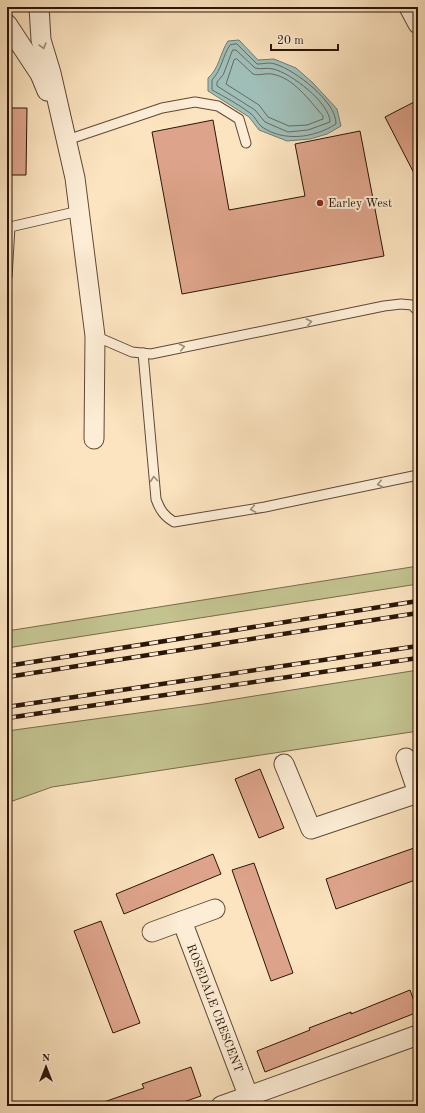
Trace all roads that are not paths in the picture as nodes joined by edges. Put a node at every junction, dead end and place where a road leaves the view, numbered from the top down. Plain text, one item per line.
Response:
1 (39, 7) edge
2 (409, 7) edge
3 (7, 24) edge
4 (418, 24) edge
5 (66, 135) junction
6 (246, 143) dead end
7 (79, 211) junction
8 (7, 277) edge
9 (418, 310) edge
10 (95, 336) junction
11 (143, 353) junction
12 (94, 439) dead end
13 (418, 475) edge
14 (406, 758) dead end
15 (284, 764) dead end
16 (214, 909) dead end
17 (182, 921) junction
18 (152, 932) dead end
19 (418, 1035) edge
20 (248, 1095) junction
21 (221, 1106) edge

1 -> 5 street
2 - 4 street
3 - 5 street
5 - 6 lane
5 - 7 street
7 - 8 lane
7 - 10 street
11 -> 9 lane
10 - 11 lane
10 - 12 street
13 -> 11 lane
14 - 15 street
16 - 17 street
17 - 18 street
17 - 20 street, ROSEDALE CRESCENT
19 - 20 street
20 - 21 street

